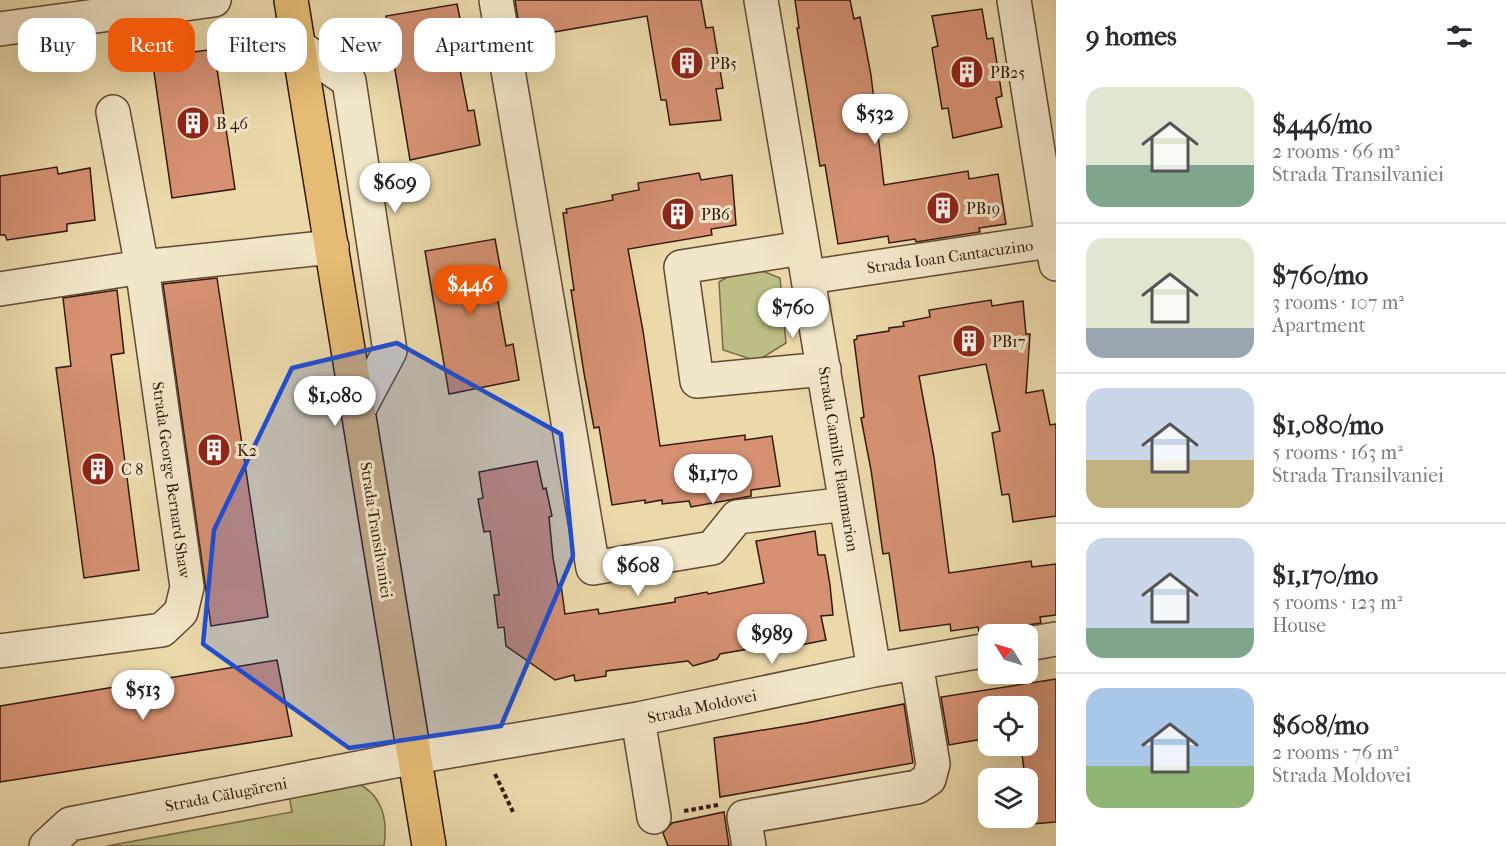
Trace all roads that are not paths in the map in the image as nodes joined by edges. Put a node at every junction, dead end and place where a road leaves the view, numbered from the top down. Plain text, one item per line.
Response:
1 (214, 0) edge
2 (291, 0) edge
3 (496, 0) edge
4 (761, 0) edge
5 (1014, 0) edge
6 (108, 7) edge
7 (294, 18) edge
8 (0, 29) edge
9 (307, 52) edge
10 (303, 72) edge
11 (113, 112) dead end
12 (332, 247) junction
13 (1055, 248) edge
14 (805, 262) junction
15 (142, 267) junction
16 (0, 289) edge
17 (824, 369) junction
18 (358, 411) junction
19 (846, 504) junction
20 (1056, 639) edge
21 (1038, 642) edge
22 (0, 651) edge
23 (978, 652) edge
24 (916, 663) junction
25 (874, 670) junction
26 (638, 719) junction
27 (414, 757) junction
28 (654, 817) road end
29 (746, 831) edge
30 (46, 846) edge
31 (429, 846) edge

1 - 6 street
2 - 7 main road, Strada Transilvaniei
3 - 19 street
4 - 14 street, Strada Camille Flammarion
5 - 13 street
6 - 8 street
9 - 18 street
10 - 12 main road, Strada Transilvaniei
11 - 15 street, Strada George Bernard Shaw
12 - 15 street
12 - 18 main road, Strada Transilvaniei
13 - 14 street, Strada Ioan Cantacuzino
14 - 17 street, Strada Camille Flammarion
14 - 17 street, Strada Ioan Cantacuzino
15 - 16 street
15 - 22 street, Strada George Bernard Shaw
17 - 19 street, Strada Camille Flammarion
18 - 27 main road, Strada Transilvaniei
19 - 25 street, Strada Camille Flammarion
20 - 21 street
23 - 24 street, Strada Moldovei
24 - 25 street, Strada Moldovei
24 - 29 street
25 - 26 street, Strada Moldovei
26 - 27 street, Strada Moldovei
26 - 28 street
27 - 30 street, Strada Călugăreni
27 - 31 main road, Strada Transilvaniei

